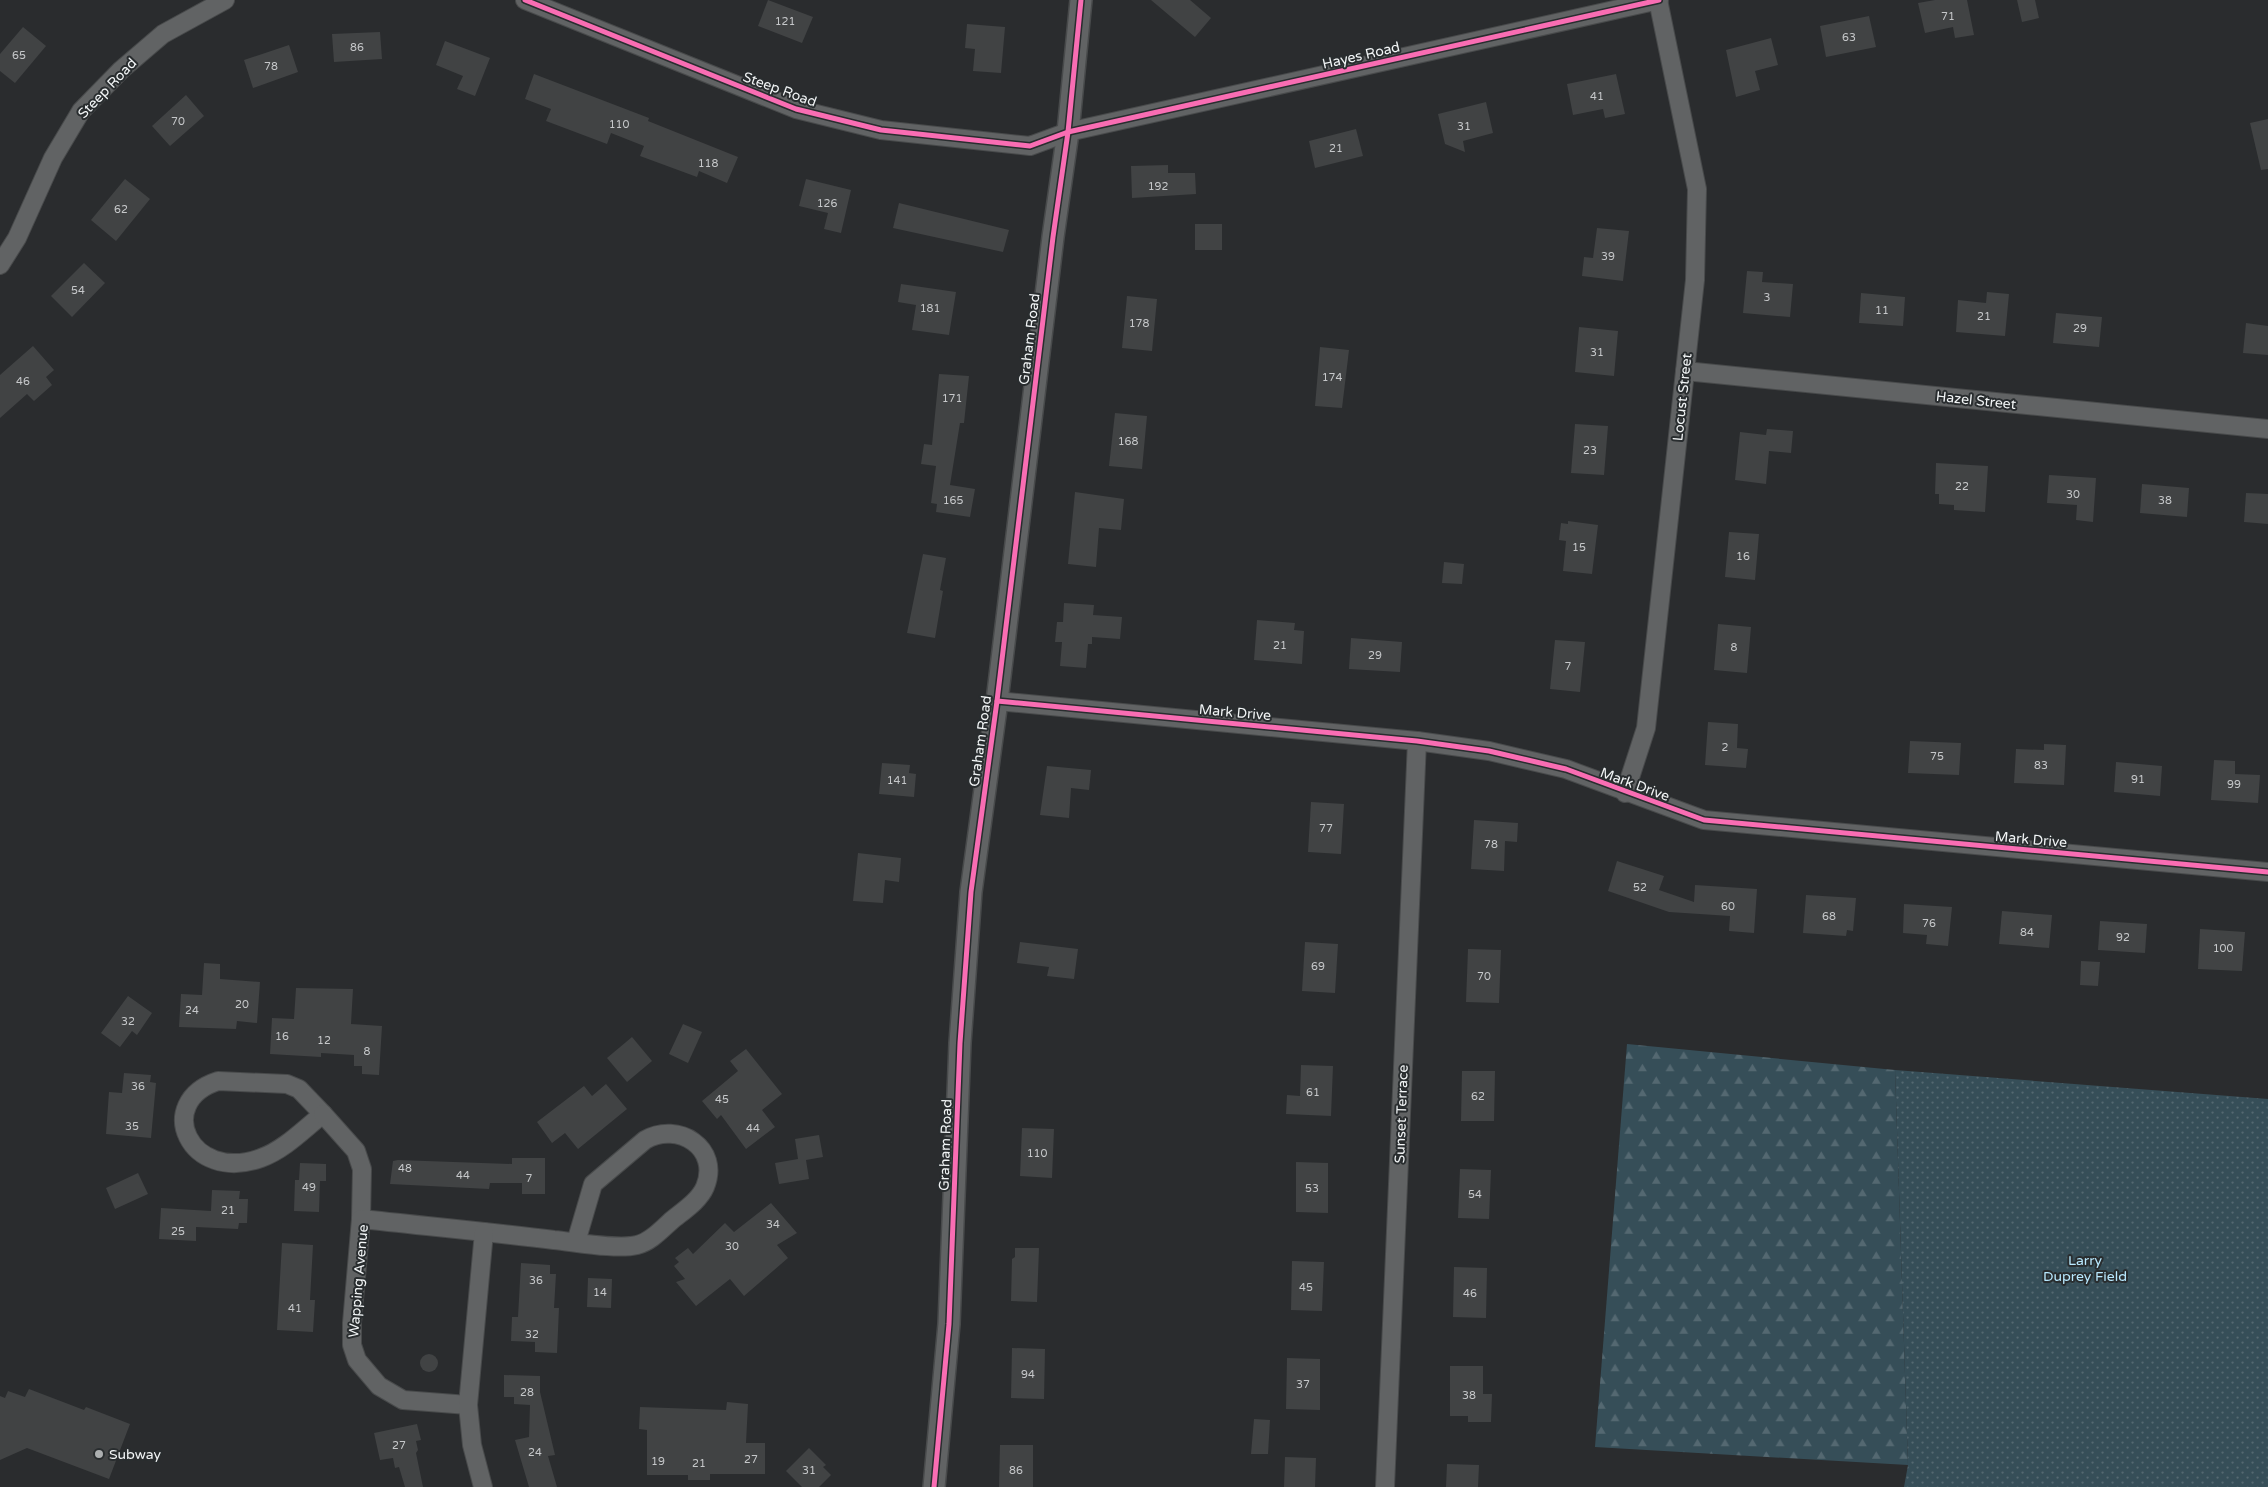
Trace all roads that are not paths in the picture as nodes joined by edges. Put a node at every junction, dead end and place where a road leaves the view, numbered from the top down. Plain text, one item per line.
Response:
1 (225, 0) edge
2 (525, 0) edge
3 (1081, 0) edge
4 (1659, 0) edge
5 (1068, 132) junction
6 (0, 265) edge
7 (1685, 371) junction
8 (2268, 429) edge
9 (997, 701) junction
10 (1417, 741) junction
11 (1625, 793) junction
12 (2268, 872) edge
13 (323, 1114) junction
14 (361, 1219) junction
15 (484, 1232) junction
16 (576, 1242) junction
17 (468, 1405) junction
18 (483, 1487) edge
19 (934, 1487) edge
20 (1385, 1487) edge

1 - 6 street, Steep Road
2 - 5 street, Steep Road
3 - 5 street, Graham Road
4 - 5 street, Hayes Road
4 - 7 street, Locust Street
5 - 9 street, Graham Road
7 - 8 street, Hazel Street
7 - 11 street, Locust Street
9 - 10 street, Mark Drive
9 - 19 street, Graham Road
10 - 11 street, Mark Drive
10 - 20 street, Sunset Terrace
11 - 12 street, Mark Drive
13 - 13 street
13 - 14 street
14 - 15 street, Wapping Avenue
14 - 17 street, Wapping Avenue
15 - 16 street, Wapping Avenue
15 - 17 street
16 - 16 street, Wapping Avenue
17 - 18 street

